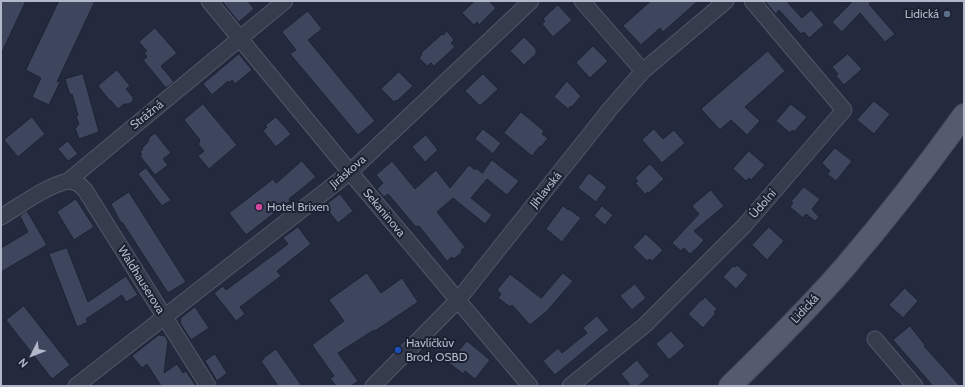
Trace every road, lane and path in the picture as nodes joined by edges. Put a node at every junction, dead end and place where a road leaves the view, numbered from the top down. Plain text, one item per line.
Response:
1 (209, 1) edge
2 (285, 1) edge
3 (531, 1) edge
4 (582, 1) edge
5 (726, 1) edge
6 (752, 1) edge
7 (240, 39) junction
8 (643, 71) junction
9 (964, 115) edge
10 (350, 172) junction
11 (68, 181) junction
12 (1, 217) edge
13 (458, 300) junction
14 (165, 317) junction
15 (875, 339) dead end
16 (76, 386) edge
17 (208, 386) edge
18 (373, 386) edge
19 (530, 386) edge
20 (570, 386) edge
21 (730, 386) edge
22 (915, 386) edge

1 - 7 street, Sekaninova
2 - 7 street, Strážná
3 - 10 street, Jiráskova
4 - 8 street
5 - 8 street, Jihlavská
6 - 20 street, Údolní
7 - 10 street, Sekaninova
7 - 11 street, Strážná
8 - 13 street, Jihlavská
9 - 21 main road, Lidická
10 - 13 street, Sekaninova
10 - 14 street, Jiráskova
11 - 12 street, Strážná
11 - 14 street, Waldhauserova
13 - 18 street, Jihlavská
13 - 19 street, Sekaninova
14 - 16 street, Jiráskova
14 - 17 street, Waldhauserova
15 - 22 street

